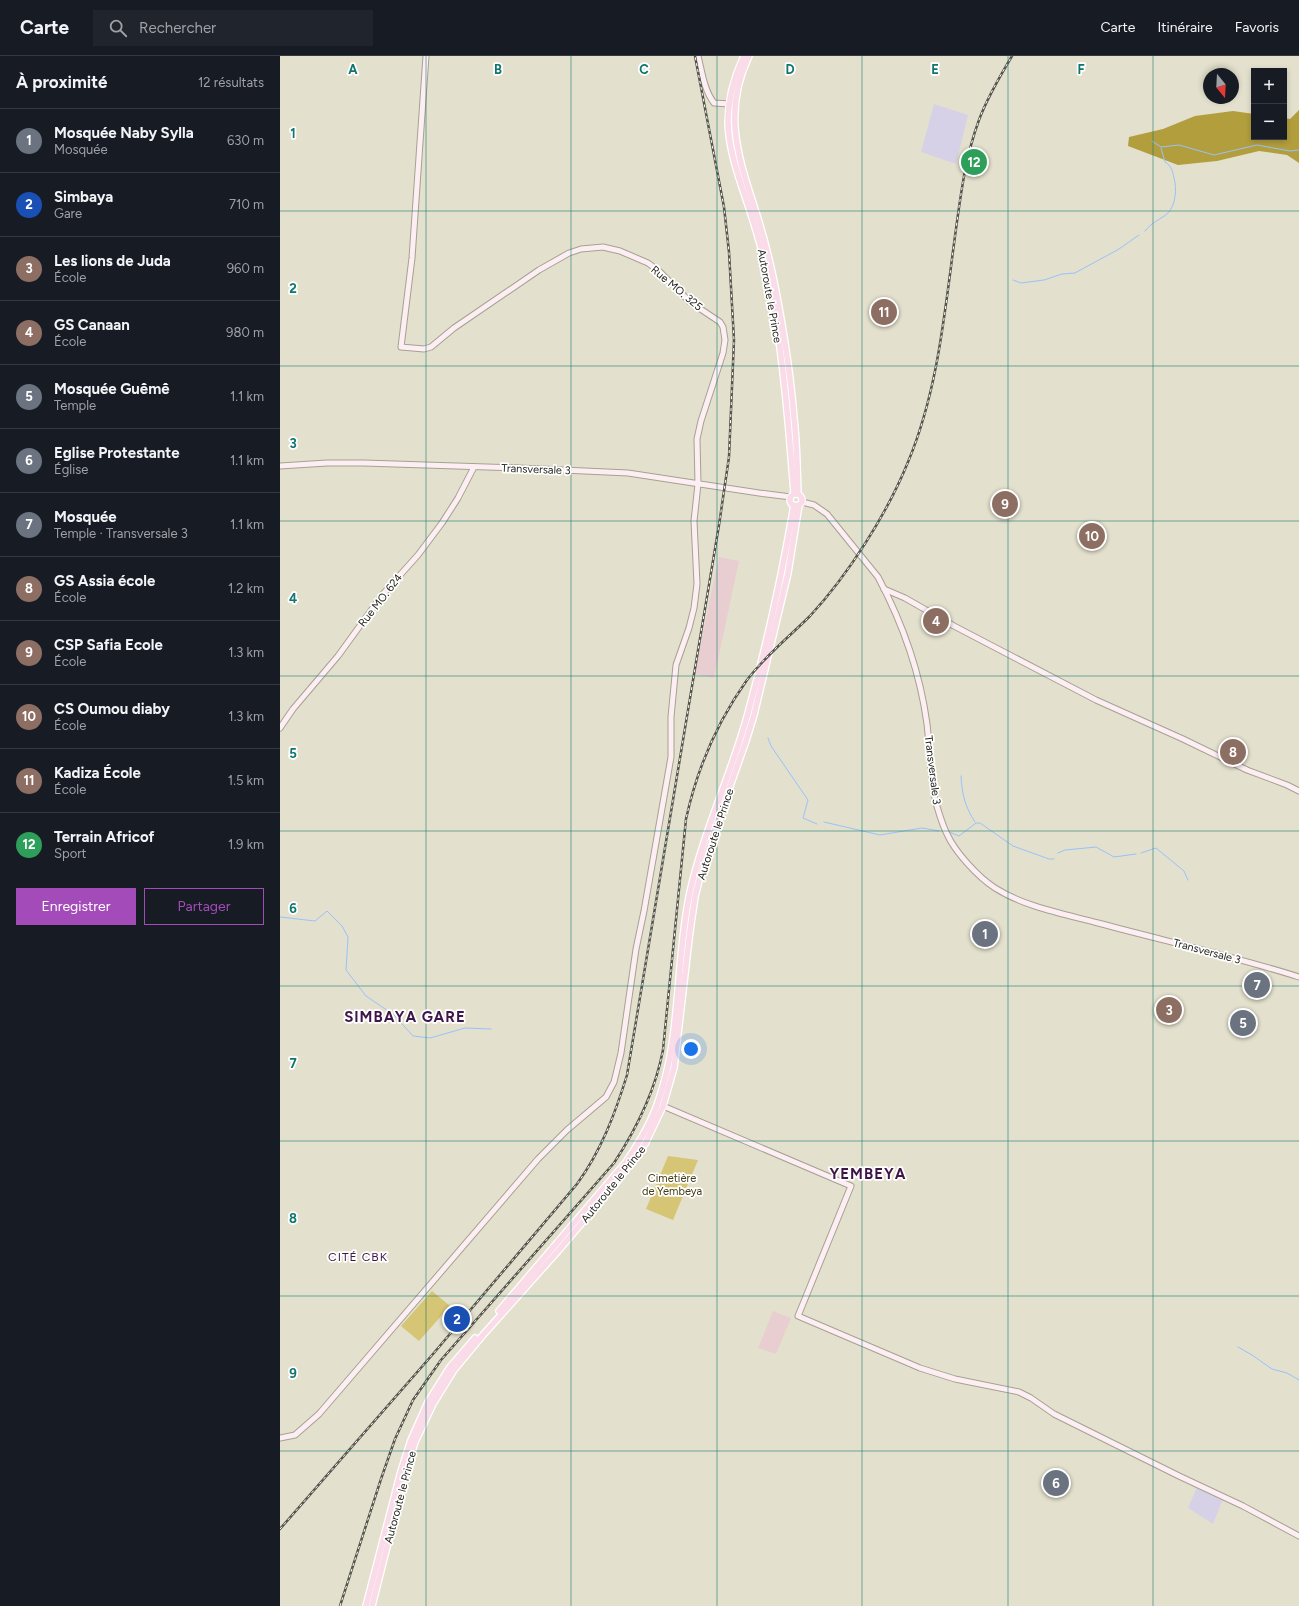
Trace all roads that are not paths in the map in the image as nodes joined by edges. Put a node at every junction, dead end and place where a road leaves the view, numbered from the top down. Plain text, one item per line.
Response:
1 (426, 56) edge
2 (698, 56) edge
3 (744, 56) edge
4 (749, 56) edge
5 (730, 104) junction
6 (280, 466) edge
7 (474, 467) junction
8 (698, 484) junction
9 (794, 495) junction
10 (798, 504) junction
11 (884, 589) junction
12 (280, 728) edge
13 (1299, 791) edge
14 (1299, 977) edge
15 (663, 1106) junction
16 (280, 1438) edge
17 (1299, 1536) edge
18 (366, 1606) edge
19 (372, 1606) edge

1 - 8 street, Rue MO. 325
2 - 5 street
3 - 5 main road, Autoroute le Prince
4 - 9 main road, Autoroute le Prince
5 - 9 main road, Autoroute le Prince
6 - 7 street, Transversale 3
7 - 8 street, Transversale 3
7 - 12 street, Rue MO. 624
8 - 9 street, Transversale 3
8 - 16 street
9 - 10 main road
9 - 10 main road
10 - 11 street, Transversale 3
10 - 15 main road, Autoroute le Prince
10 - 18 main road, Autoroute le Prince
11 - 13 street
11 - 14 street, Transversale 3
15 - 17 street
15 - 19 main road, Autoroute le Prince

